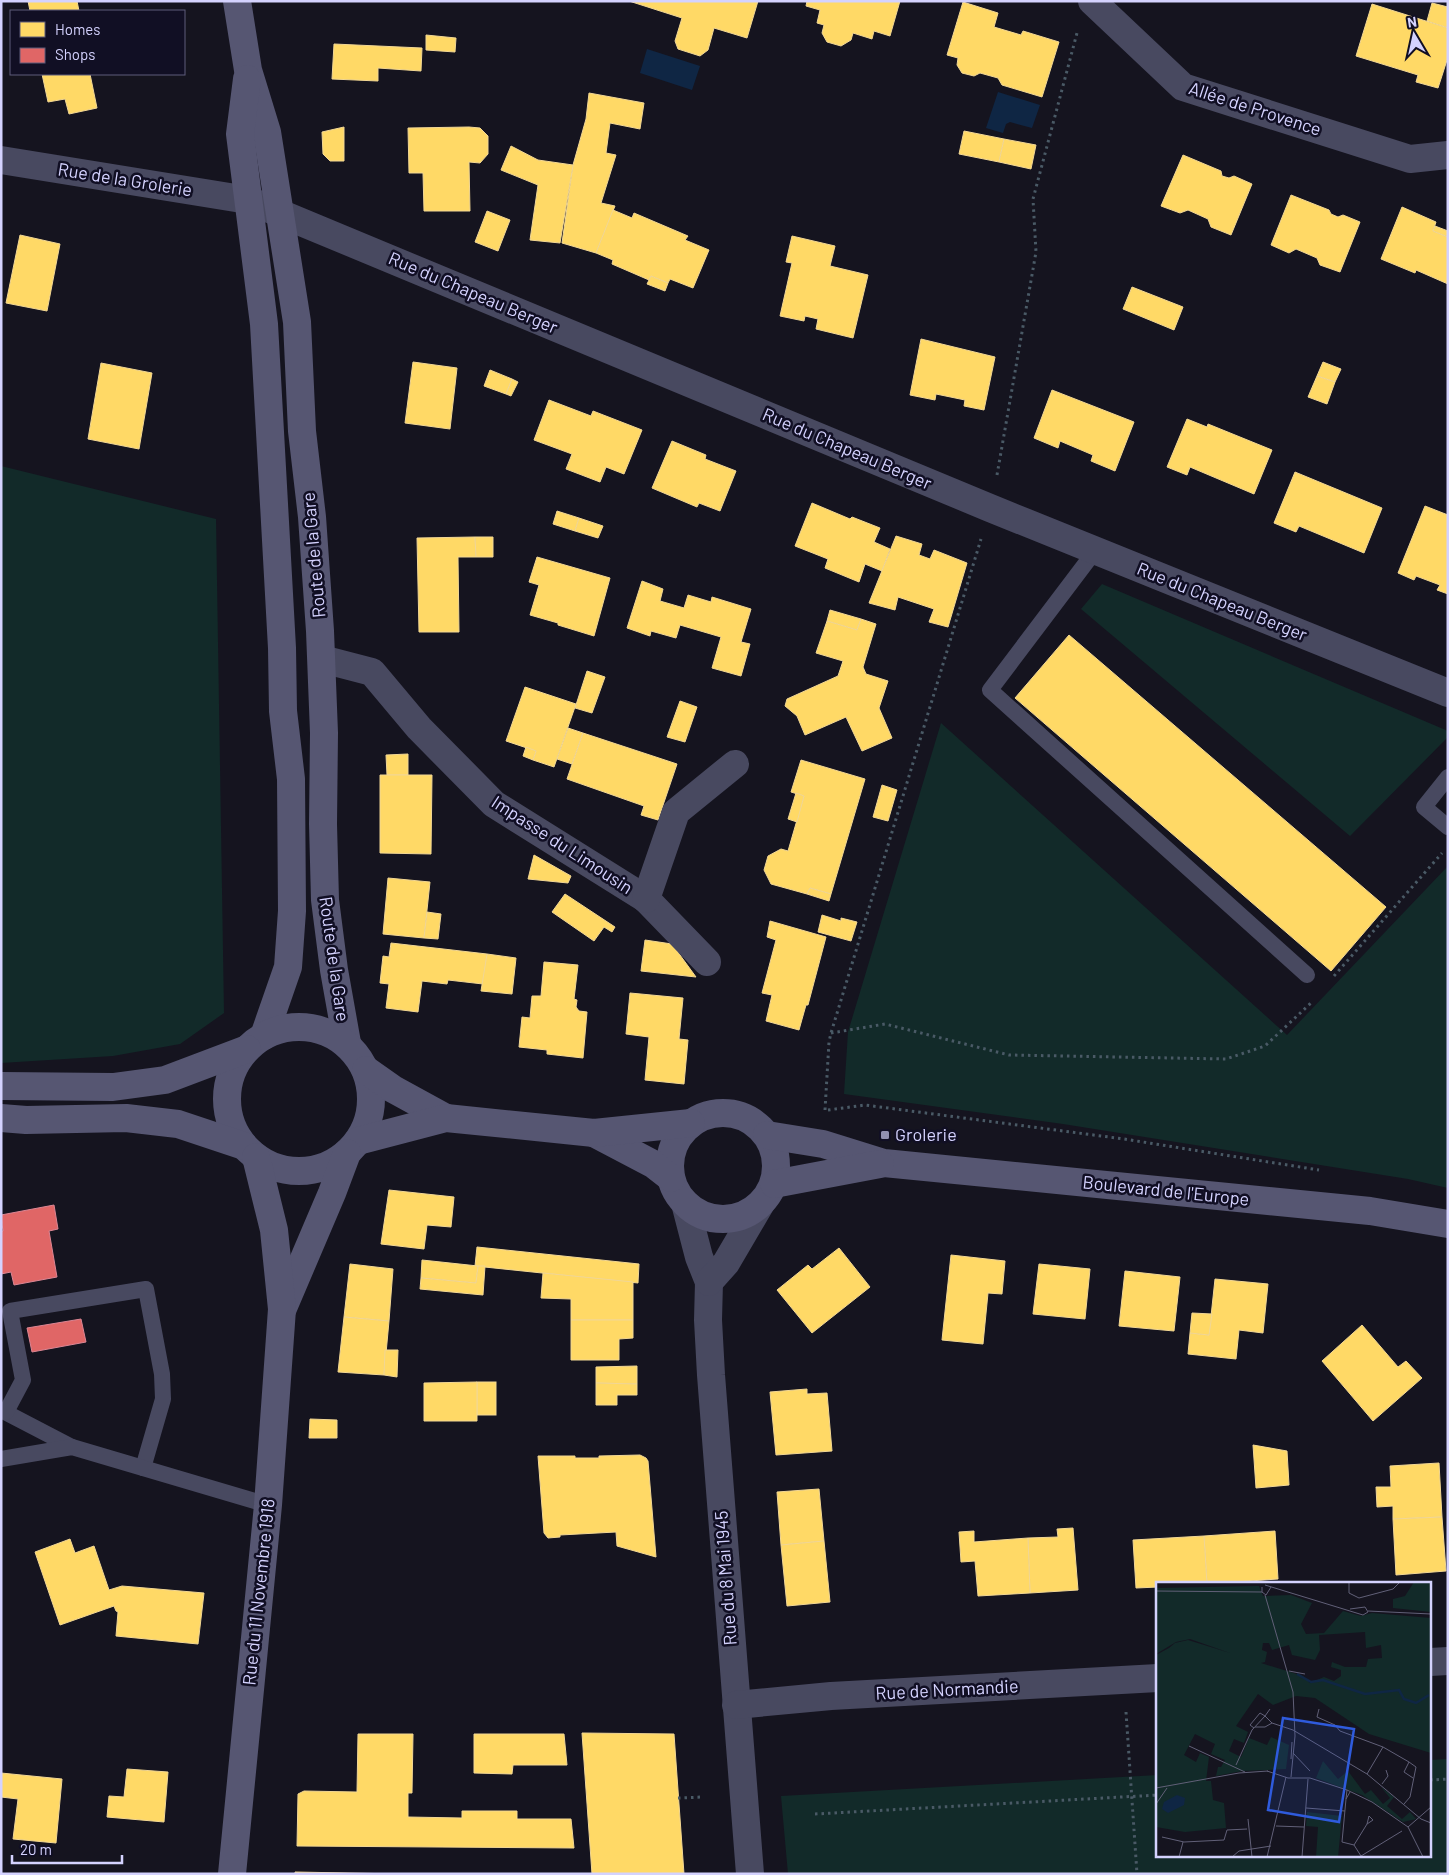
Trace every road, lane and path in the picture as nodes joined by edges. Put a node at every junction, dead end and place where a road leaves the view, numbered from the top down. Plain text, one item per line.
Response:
1 (238, 1) edge
2 (1092, 1) edge
3 (1078, 30) dead end
4 (248, 70) junction
5 (1448, 155) edge
6 (1, 160) edge
7 (248, 200) junction
8 (281, 214) junction
9 (995, 483) dead end
10 (984, 530) dead end
11 (1095, 550) junction
12 (322, 659) junction
13 (1448, 693) edge
14 (735, 764) dead end
15 (1448, 777) edge
16 (1448, 827) edge
17 (1448, 847) edge
18 (646, 899) junction
19 (707, 962) dead end
20 (1307, 975) joint
21 (1322, 990) junction
22 (831, 1033) junction
23 (255, 1043) junction
24 (347, 1043) junction
25 (366, 1070) junction
26 (1, 1086) edge
27 (824, 1110) junction
28 (824, 1116) dead end
29 (1, 1118) edge
30 (446, 1118) junction
31 (691, 1123) junction
32 (594, 1133) junction
33 (767, 1135) junction
34 (352, 1147) junction
35 (250, 1152) junction
36 (884, 1163) junction
37 (1321, 1170) dead end
38 (671, 1178) junction
39 (767, 1195) junction
40 (684, 1203) junction
41 (1448, 1224) edge
42 (709, 1282) junction
43 (282, 1309) junction
44 (4, 1411) edge
45 (72, 1447) junction
46 (1, 1460) edge
47 (143, 1468) junction
48 (268, 1505) junction
49 (1448, 1660) edge
50 (1432, 1662) edge
51 (1156, 1678) edge
52 (1124, 1680) junction
53 (736, 1705) junction
54 (1448, 1779) edge
55 (1432, 1780) edge
56 (1156, 1795) edge
57 (1132, 1796) junction
58 (703, 1797) dead end
59 (678, 1798) dead end
60 (815, 1814) dead end
61 (232, 1874) edge
62 (750, 1874) edge
63 (1137, 1874) edge

1 - 4 street, Route de la Gare
2 - 5 street, Allée de Provence
3 - 9 path
4 - 7 street, Route de la Gare
4 - 8 street, Route de la Gare
6 - 7 street, Rue de la Grolerie
7 - 8 street, Rue du Chapeau Berger
7 - 23 street, Route de la Gare
8 - 11 street, Rue du Chapeau Berger
8 - 12 street, Route de la Gare
10 - 22 path
11 - 13 street, Rue du Chapeau Berger
11 - 20 lane
12 - 18 street, Impasse du Limousin
12 - 24 street, Route de la Gare
14 - 18 street, Impasse du Limousin
15 - 16 lane
17 - 21 path
18 - 19 street, Impasse du Limousin
20 - 21 path
21 - 22 path
22 - 27 path
23 - 24 street
23 - 26 street
23 - 35 street
24 - 25 street
25 - 30 street
25 - 34 street
27 - 28 path
27 - 37 path
29 - 35 street
30 - 32 street
30 - 34 street
31 - 32 street
31 - 33 street
31 - 38 street
32 - 38 street
33 - 36 street, Boulevard de l'Europe
33 - 39 street
34 - 35 street
34 - 43 street, Rue du 11 Novembre 1918
35 - 43 street, Rue du 11 Novembre 1918
36 - 39 street, Boulevard de l'Europe
36 - 41 street, Boulevard de l'Europe
38 - 40 street
39 - 40 street
39 - 42 street
40 - 42 street, Rue du 8 Mai 1945
42 - 53 street, Rue du 8 Mai 1945
43 - 48 street, Rue du 11 Novembre 1918
44 - 45 lane
44 - 47 lane
45 - 46 lane
45 - 47 lane
47 - 48 lane
48 - 61 street, Rue du 11 Novembre 1918
49 - 50 street
51 - 52 street, Rue de Normandie
52 - 53 street, Rue de Normandie
52 - 57 path
53 - 62 street, Rue du 8 Mai 1945
54 - 55 path
56 - 57 path
57 - 60 path
57 - 63 path
58 - 59 path

